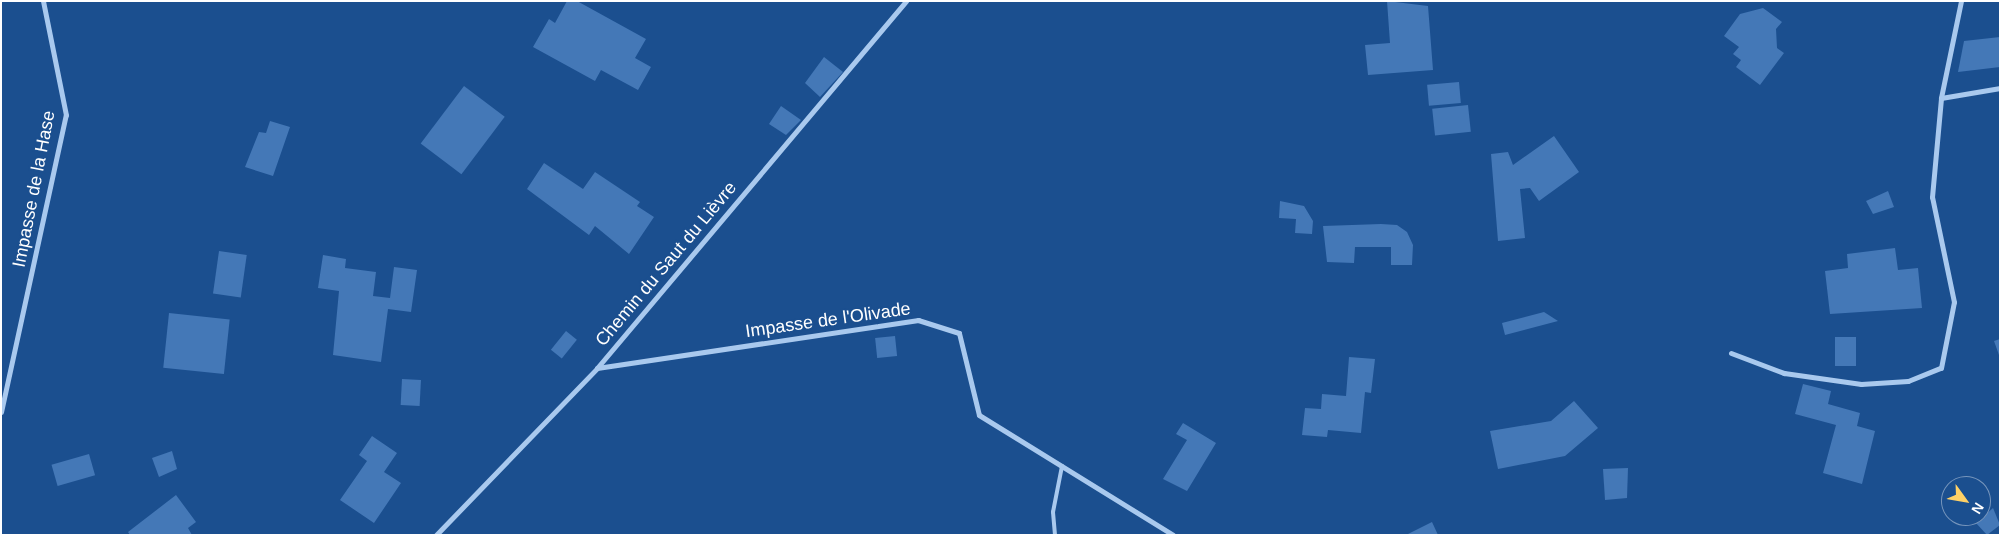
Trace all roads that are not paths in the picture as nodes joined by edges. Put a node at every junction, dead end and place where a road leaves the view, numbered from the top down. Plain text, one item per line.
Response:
1 (43, 1) edge
2 (906, 1) edge
3 (1961, 1) edge
4 (2000, 88) edge
5 (1941, 98) junction
6 (1731, 353) dead end
7 (597, 368) junction
8 (1, 412) edge
9 (1062, 466) junction
10 (436, 535) edge
11 (1055, 535) edge
12 (1173, 535) edge

1 - 8 street, Impasse de la Hase
2 - 7 street, Chemin du Saut du Lièvre
3 - 5 street
4 - 5 street
5 - 6 street
7 - 9 street, Impasse de l'Olivade
7 - 10 street, Chemin du Saut du Lièvre
9 - 11 lane
9 - 12 street, Impasse de l'Olivade

